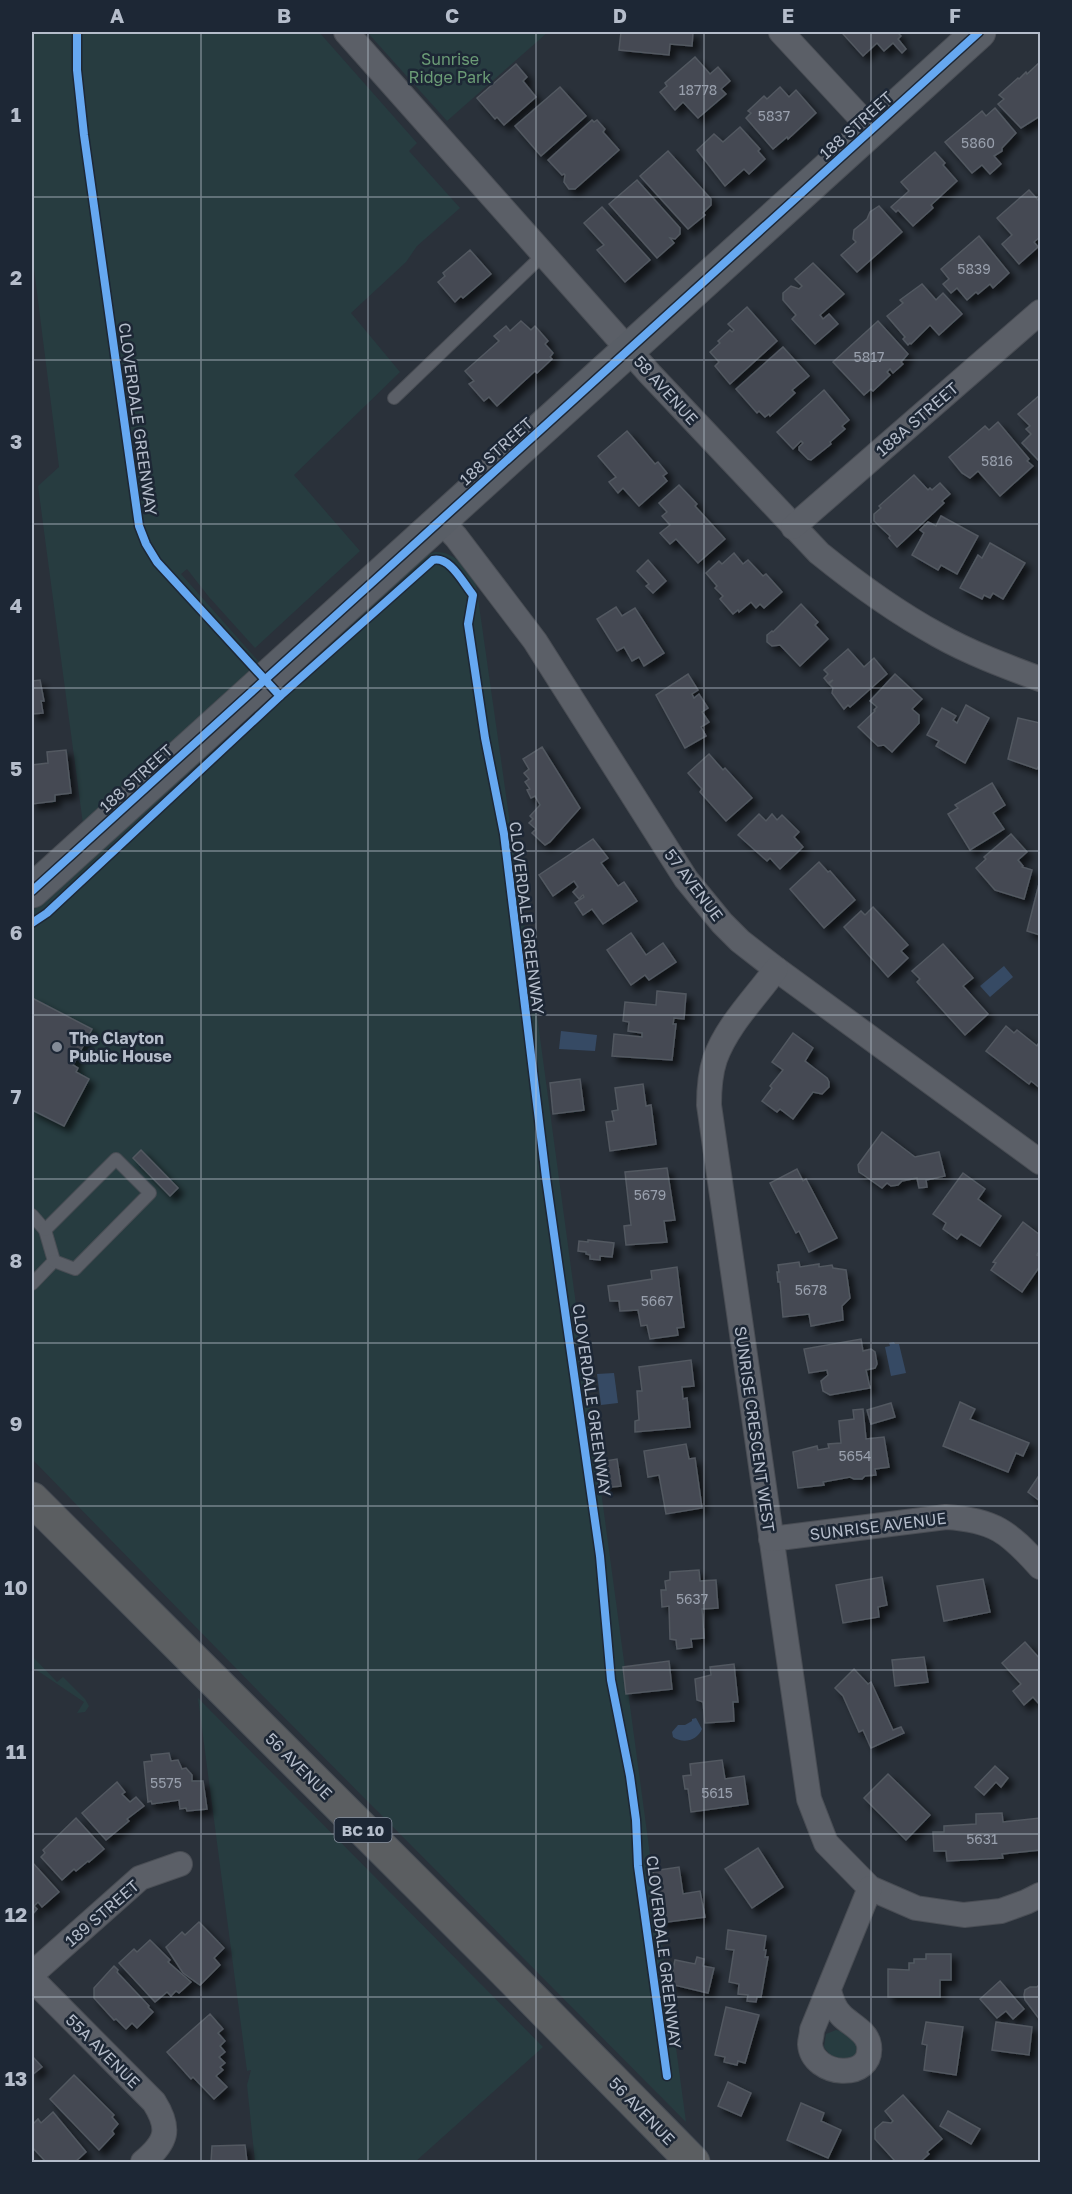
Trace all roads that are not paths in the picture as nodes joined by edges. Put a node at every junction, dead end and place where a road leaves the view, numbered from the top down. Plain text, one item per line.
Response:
1 (346, 32) edge
2 (781, 32) edge
3 (979, 32) edge
4 (871, 129) junction
5 (544, 254) junction
6 (1041, 312) edge
7 (628, 349) junction
8 (394, 398) dead end
9 (440, 520) junction
10 (793, 527) junction
11 (1041, 679) edge
12 (35, 880) edge
13 (776, 969) junction
14 (1041, 1162) edge
15 (32, 1215) edge
16 (45, 1230) junction
17 (54, 1261) junction
18 (32, 1284) edge
19 (32, 1499) edge
20 (771, 1539) junction
21 (1041, 1567) edge
22 (180, 1864) dead end
23 (870, 1888) junction
24 (1041, 1895) edge
25 (32, 1974) edge
26 (32, 1979) edge
27 (829, 1990) dead end
28 (143, 2163) edge
29 (693, 2163) edge

1 - 5 street, 58 AVENUE
2 - 4 street
3 - 4 street, 188 STREET
4 - 7 street, 188 STREET
5 - 7 street, 58 AVENUE
5 - 8 lane
6 - 10 street, 188A STREET
7 - 9 street, 188 STREET
7 - 10 street, 58 AVENUE
9 - 12 street, 188 STREET
9 - 13 street, 57 AVENUE
10 - 11 street, 58 AVENUE
13 - 14 street, 57 AVENUE
13 - 20 street, SUNRISE CRESCENT WEST
15 - 16 lane
16 - 17 lane
16 - 17 lane
17 - 18 lane
19 - 29 highway, 56 AVENUE / BC 10
20 - 21 street, SUNRISE AVENUE
20 - 23 street, SUNRISE CRESCENT WEST
22 - 25 street, 189 STREET
23 - 24 street
23 - 27 street
26 - 28 street, 55A AVENUE

